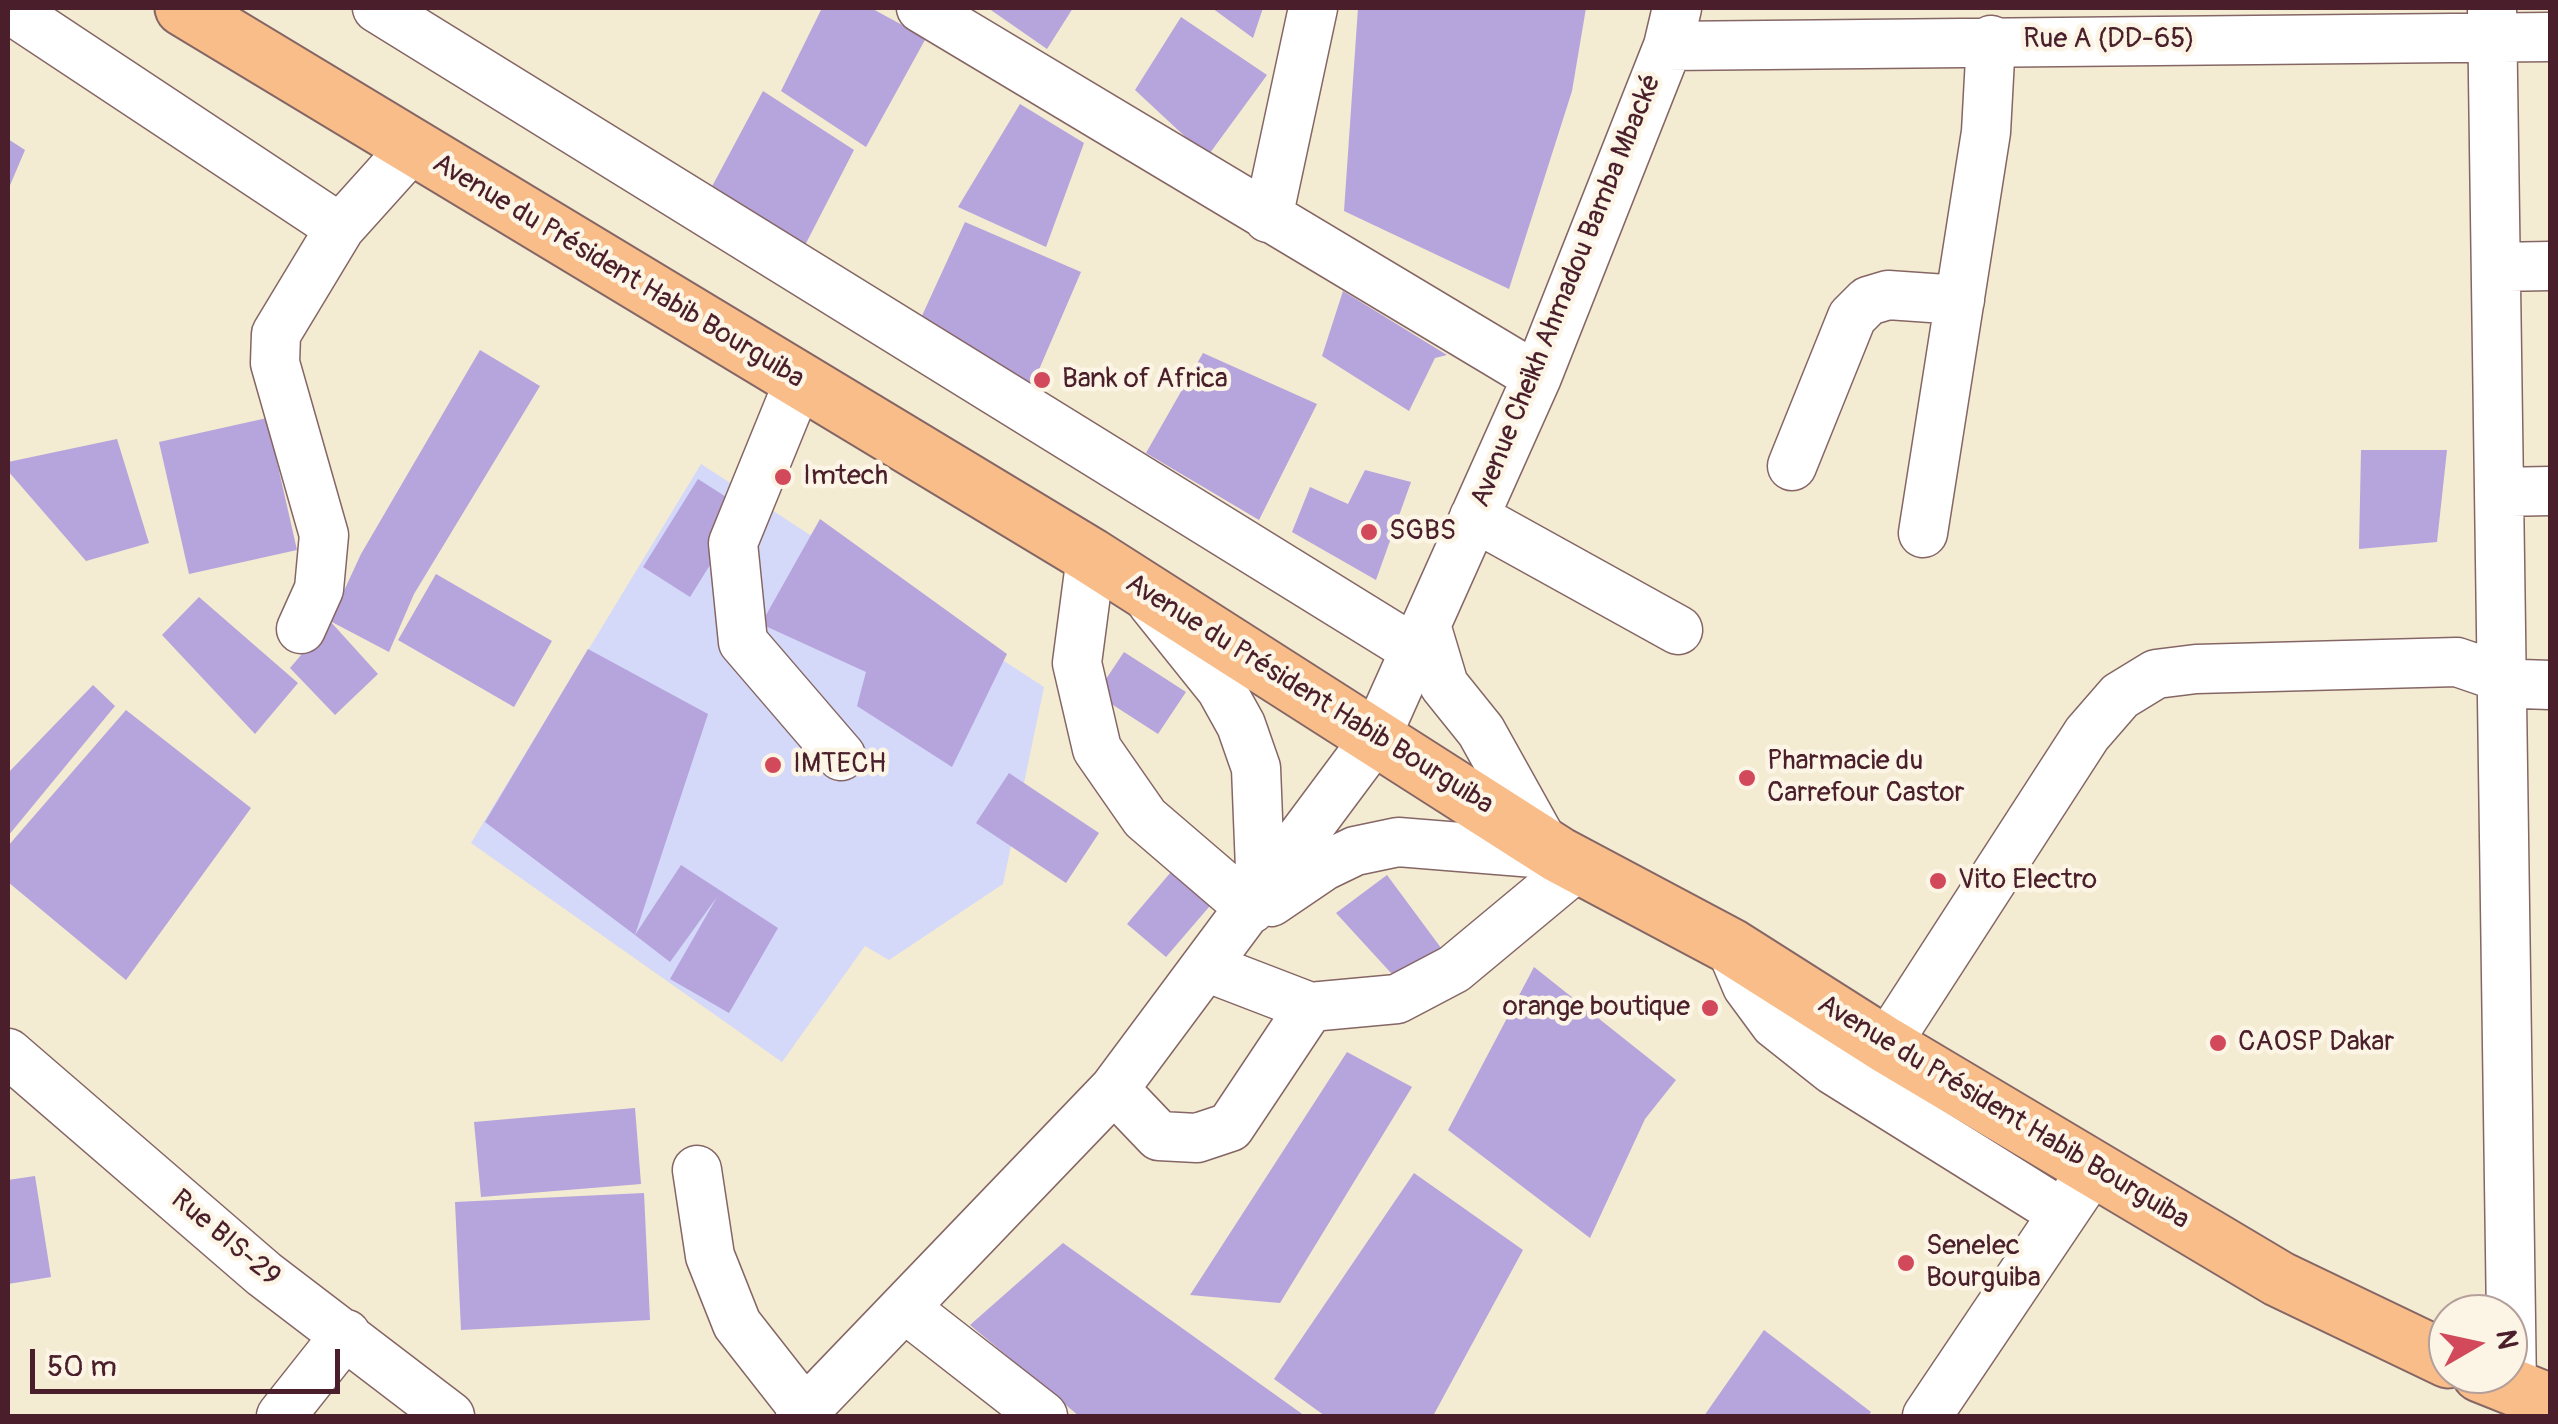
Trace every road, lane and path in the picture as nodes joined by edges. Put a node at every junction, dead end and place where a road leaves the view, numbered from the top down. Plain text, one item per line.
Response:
1 (8, 8) edge
2 (183, 8) edge
3 (377, 8) edge
4 (921, 8) edge
5 (1313, 8) edge
6 (2492, 22) edge
7 (1673, 27) edge
8 (2550, 37) edge
9 (1991, 40) junction
10 (412, 148) junction
11 (1268, 218) junction
12 (340, 228) junction
13 (2550, 266) edge
14 (2496, 267) junction
15 (1960, 300) junction
16 (1537, 377) junction
17 (800, 381) junction
18 (1792, 466) dead end
19 (2550, 491) edge
20 (2498, 492) junction
21 (1474, 517) junction
22 (1924, 533) dead end
23 (1090, 556) junction
24 (1137, 585) junction
25 (301, 629) dead end
26 (1678, 630) dead end
27 (1420, 638) junction
28 (2501, 676) junction
29 (2550, 685) edge
30 (1376, 737) junction
31 (842, 756) dead end
32 (1561, 855) junction
33 (1249, 910) junction
34 (1730, 946) junction
35 (1206, 968) junction
36 (1310, 1007) junction
37 (1886, 1045) junction
38 (8, 1053) edge
39 (1114, 1089) junction
40 (2094, 1168) junction
41 (697, 1170) dead end
42 (2062, 1213) junction
43 (2512, 1294) edge
44 (906, 1308) junction
45 (346, 1334) junction
46 (2428, 1350) edge
47 (803, 1414) edge
48 (281, 1416) edge
49 (450, 1416) edge
50 (1043, 1416) edge
51 (1926, 1416) edge

1 - 12 street
2 - 10 main road, Avenue du Président Habib Bourguiba
3 - 27 street
4 - 11 street
5 - 11 street
6 - 8 street, Rue A (DD-65)
6 - 9 street, Rue A (DD-65)
6 - 14 street
7 - 9 street, Rue A (DD-65)
7 - 16 street, Avenue Cheikh Ahmadou Bamba Mbacké
9 - 15 street
10 - 12 street
10 - 17 main road, Avenue du Président Habib Bourguiba
11 - 16 street
12 - 25 street
13 - 14 street
14 - 20 street
15 - 18 street
15 - 22 street
16 - 21 street, Avenue Cheikh Ahmadou Bamba Mbacké
17 - 23 main road, Avenue du Président Habib Bourguiba
17 - 31 street
19 - 20 street
20 - 28 street
21 - 26 street
21 - 27 street, Avenue Cheikh Ahmadou Bamba Mbacké
23 - 24 main road, Avenue du Président Habib Bourguiba
23 - 33 street
24 - 30 main road, Avenue du Président Habib Bourguiba
24 - 33 street
27 - 30 street, Avenue Cheikh Ahmadou Bamba Mbacké
27 - 32 street
28 - 29 street
28 - 37 street
28 - 43 street
30 - 32 main road, Avenue du Président Habib Bourguiba
30 - 33 street, Avenue Cheikh Ahmadou Bamba Mbacké
32 - 33 street
32 - 34 main road, Avenue du Président Habib Bourguiba
32 - 36 street
33 - 35 street, Avenue Cheikh Ahmadou Bamba Mbacké
34 - 37 main road, Avenue du Président Habib Bourguiba
34 - 42 street
35 - 36 street
35 - 39 street, Avenue Cheikh Ahmadou Bamba Mbacké
36 - 39 street
37 - 40 main road, Avenue du Président Habib Bourguiba
38 - 45 street, Rue BIS-29
39 - 44 street, Avenue Cheikh Ahmadou Bamba Mbacké
40 - 42 street
40 - 46 main road, Avenue du Président Habib Bourguiba
41 - 47 street
42 - 51 street
44 - 47 street, Avenue Cheikh Ahmadou Bamba Mbacké
44 - 50 street
45 - 48 street
45 - 49 street, Rue BIS-29

